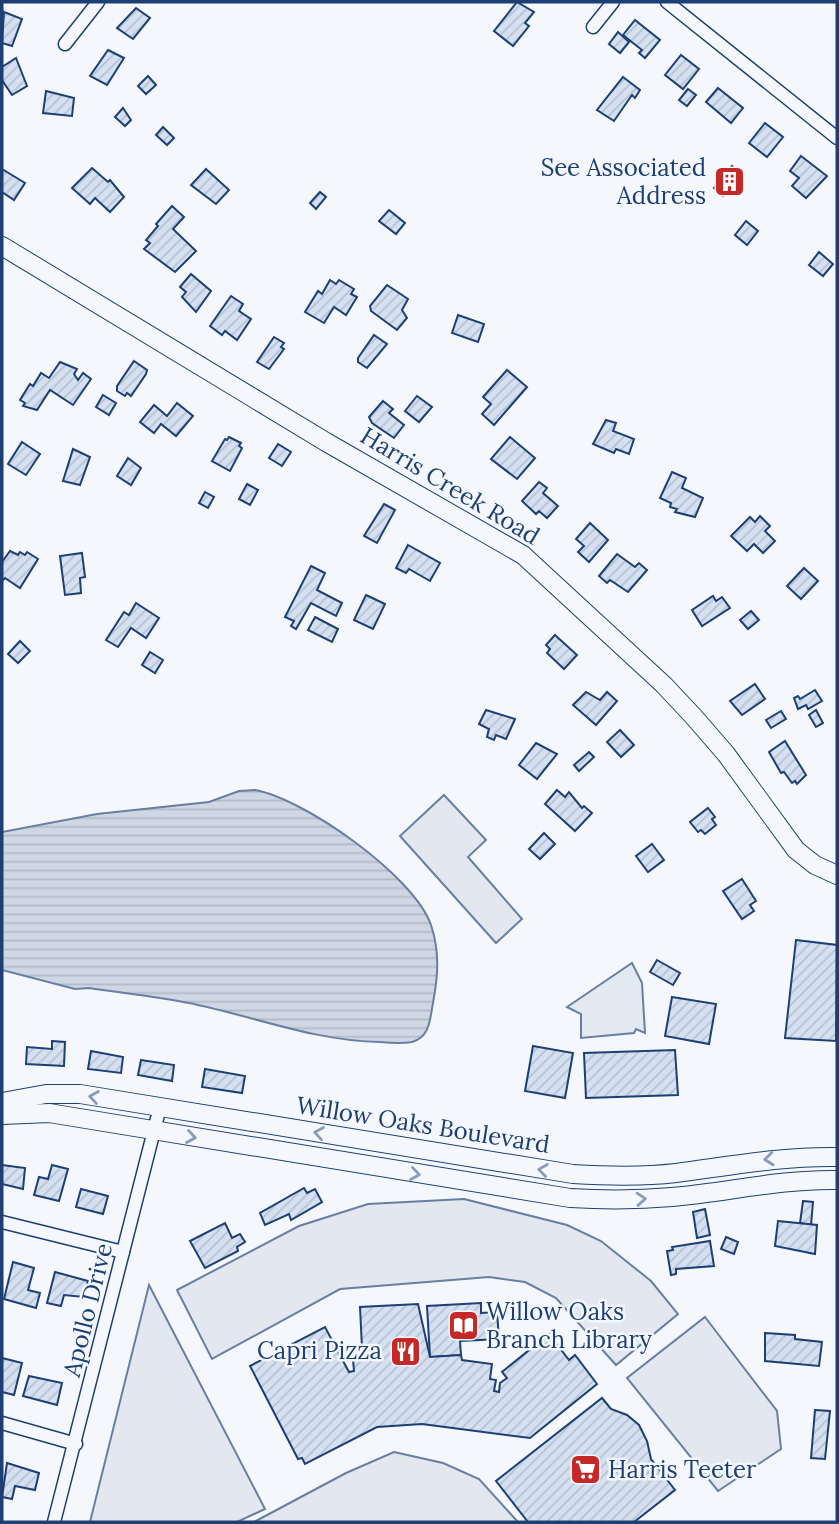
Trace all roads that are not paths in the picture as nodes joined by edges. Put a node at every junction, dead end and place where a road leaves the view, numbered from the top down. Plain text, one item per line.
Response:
1 (98, 2) edge
2 (613, 2) edge
3 (667, 2) edge
4 (593, 27) dead end
5 (65, 44) dead end
6 (837, 138) edge
7 (2, 246) edge
8 (837, 875) edge
9 (2, 1102) edge
10 (160, 1107) junction
11 (2, 1115) edge
12 (154, 1131) junction
13 (837, 1157) edge
14 (837, 1181) edge
15 (2, 1222) edge
16 (123, 1252) junction
17 (2, 1423) edge
18 (76, 1444) junction
19 (54, 1522) edge

1 - 5 street
2 - 4 street
3 - 6 street
7 - 8 street, Harris Creek Road
10 -> 9 street, Willow Oaks Boulevard
10 - 12 street, Apollo Drive
13 -> 10 street, Willow Oaks Boulevard
11 - 12 street, Willow Oaks Boulevard
12 -> 14 street, Willow Oaks Boulevard
12 - 16 street, Apollo Drive
15 - 16 street
16 - 18 street, Apollo Drive
17 - 18 street
18 - 19 street, Apollo Drive

